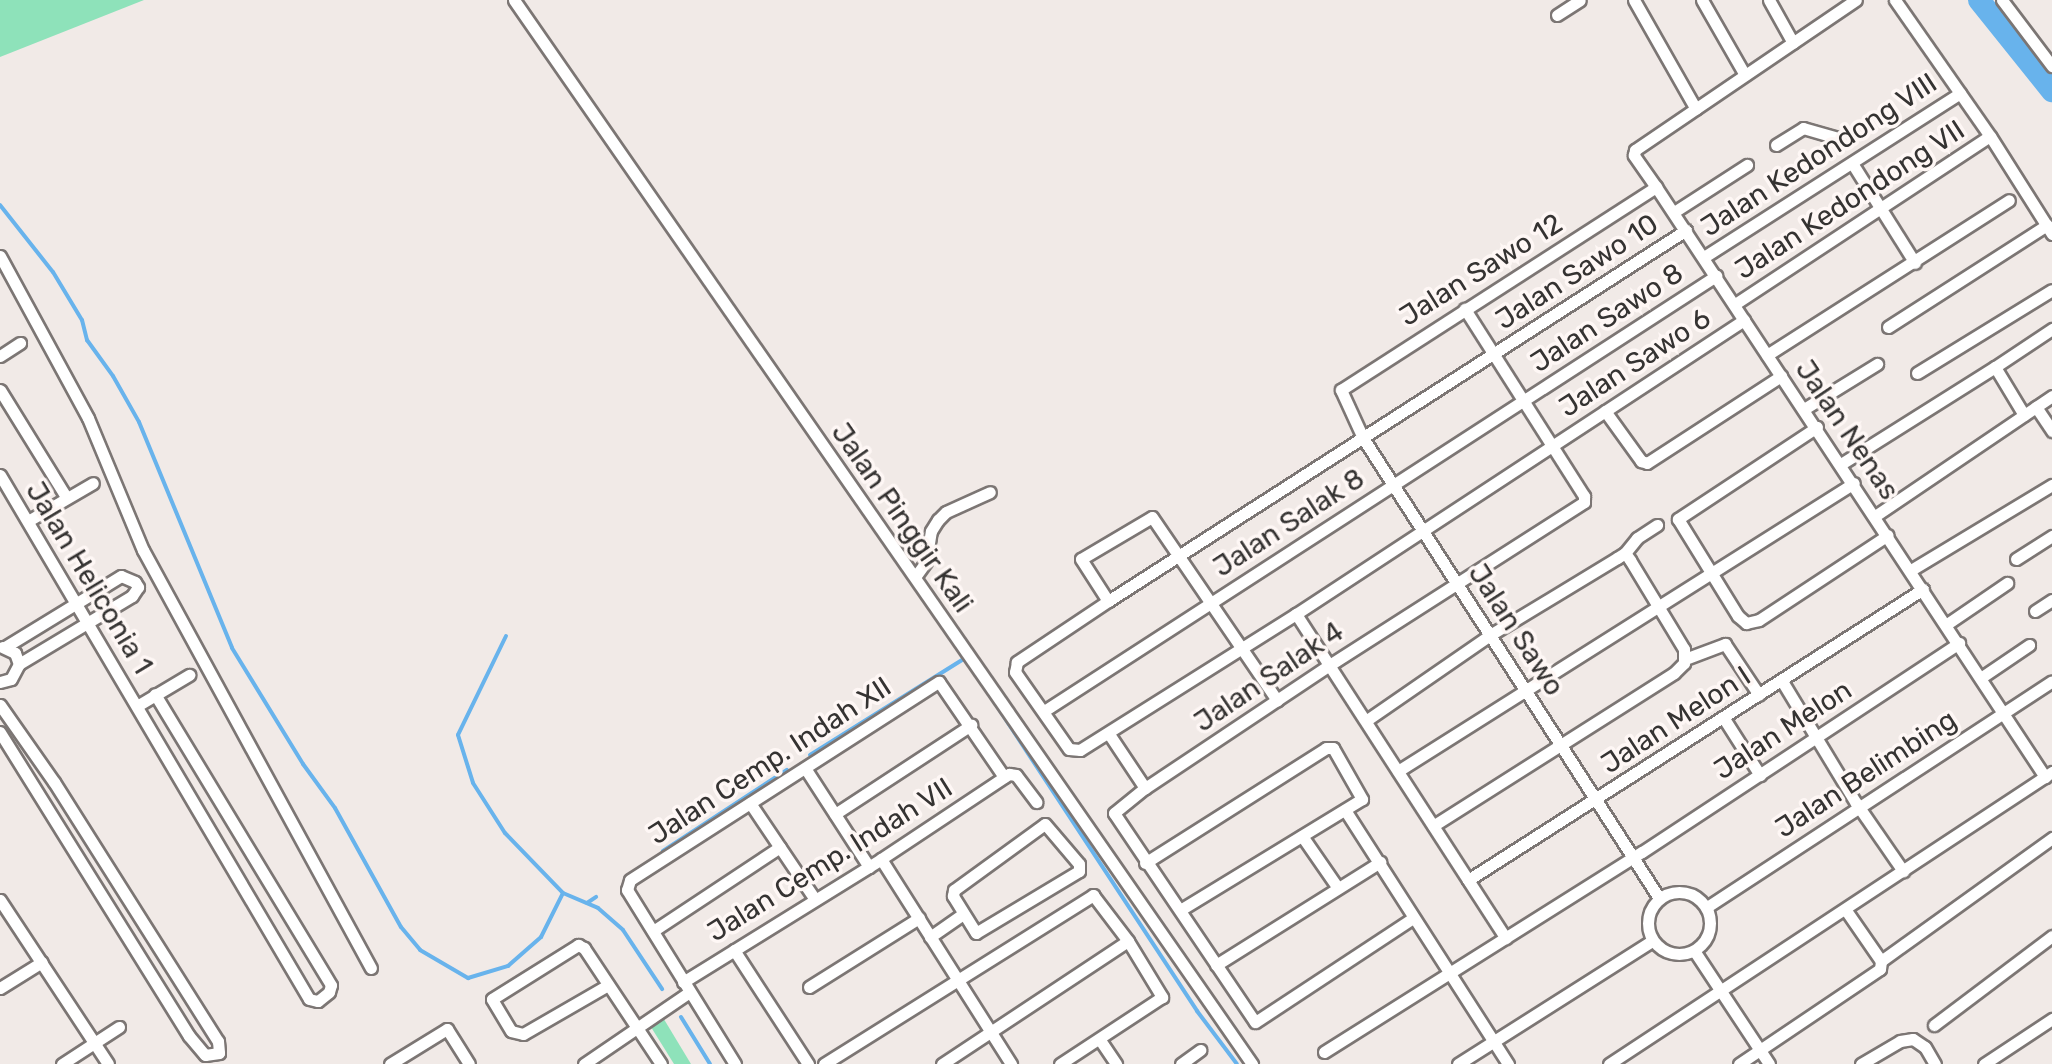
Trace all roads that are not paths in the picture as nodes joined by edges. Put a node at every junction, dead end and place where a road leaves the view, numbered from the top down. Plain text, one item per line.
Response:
1 (514, 0) edge
2 (1580, 0) edge
3 (1634, 0) edge
4 (1702, 0) edge
5 (1769, 0) edge
6 (1856, 0) edge
7 (1895, 0) edge
8 (2002, 0) edge
9 (1557, 15) dead end
10 (1793, 43) junction
11 (2052, 66) edge
12 (1745, 75) junction
13 (1960, 93) junction
14 (1696, 109) junction
15 (1990, 136) junction
16 (1835, 137) dead end
17 (1776, 145) dead end
18 (1852, 163) junction
19 (1747, 165) dead end
20 (1656, 187) junction
21 (2009, 200) dead end
22 (1882, 209) junction
23 (1674, 212) junction
24 (2050, 229) edge
25 (1686, 230) junction
26 (0, 256) edge
27 (1704, 257) junction
28 (1915, 263) junction
29 (1716, 276) junction
30 (2052, 290) edge
31 (1735, 304) junction
32 (1465, 309) junction
33 (1744, 320) junction
34 (1888, 327) dead end
35 (2052, 329) edge
36 (20, 343) dead end
37 (1494, 354) junction
38 (1767, 355) junction
39 (0, 356) edge
40 (1877, 364) dead end
41 (1995, 367) junction
42 (1917, 373) dead end
43 (1781, 376) junction
44 (1344, 385) joint
45 (0, 390) edge
46 (2052, 396) edge
47 (1524, 400) junction
48 (2036, 407) junction
49 (1804, 409) junction
50 (1605, 411) junction
51 (2024, 415) junction
52 (1817, 427) junction
53 (2052, 431) edge
54 (1363, 438) junction
55 (1552, 446) junction
56 (1841, 464) junction
57 (0, 475) edge
58 (93, 483) dead end
59 (1854, 483) junction
60 (1392, 484) junction
61 (2052, 485) edge
62 (990, 492) dead end
63 (66, 497) junction
64 (1875, 516) junction
65 (28, 521) junction
66 (1657, 525) dead end
67 (1423, 531) junction
68 (1888, 535) junction
69 (2052, 536) edge
70 (1625, 553) junction
71 (1181, 556) junction
72 (2016, 559) dead end
73 (1911, 570) junction
74 (1711, 573) junction
75 (915, 577) junction
76 (1457, 583) junction
77 (2007, 583) dead end
78 (1923, 589) junction
79 (2052, 600) edge
80 (1108, 601) junction
81 (1211, 602) junction
82 (74, 604) junction
83 (1657, 604) junction
84 (2035, 611) dead end
85 (1296, 614) junction
86 (86, 623) junction
87 (1947, 624) junction
88 (42, 625) junction
89 (1490, 635) junction
90 (53, 642) junction
91 (1959, 643) junction
92 (2029, 645) dead end
93 (3, 647) edge
94 (1242, 648) junction
95 (1685, 659) junction
96 (19, 664) junction
97 (1331, 664) junction
98 (189, 675) dead end
99 (1982, 677) junction
100 (1782, 681) junction
101 (2052, 681) edge
102 (0, 682) edge
103 (1526, 690) junction
104 (155, 694) junction
105 (1759, 695) junction
106 (1277, 700) junction
107 (0, 705) edge
108 (137, 706) junction
109 (1044, 711) junction
110 (2005, 712) junction
111 (1723, 717) junction
112 (1367, 720) junction
113 (971, 725) junction
114 (0, 732) edge
115 (1109, 734) junction
116 (1815, 739) junction
117 (1561, 745) junction
118 (805, 768) junction
119 (1398, 771) junction
120 (1760, 775) junction
121 (2048, 775) edge
122 (1004, 777) junction
123 (1145, 788) junction
124 (1596, 799) junction
125 (1036, 802) dead end
126 (750, 803) junction
127 (1859, 807) junction
128 (1345, 810) junction
129 (835, 814) junction
130 (1433, 826) junction
131 (1302, 836) junction
132 (2052, 838) edge
133 (780, 847) junction
134 (1633, 857) junction
135 (881, 859) junction
136 (1380, 862) junction
137 (1145, 863) junction
138 (869, 867) junction
139 (1903, 871) junction
140 (1468, 880) junction
141 (1338, 888) junction
142 (814, 898) junction
143 (1659, 898) junction
144 (0, 900) edge
145 (1707, 907) junction
146 (1845, 909) junction
147 (1180, 910) junction
148 (963, 914) junction
149 (919, 918) junction
150 (1413, 918) junction
151 (653, 931) junction
152 (2052, 936) edge
153 (930, 937) junction
154 (1506, 938) junction
155 (1128, 941) junction
156 (1652, 941) junction
157 (734, 950) junction
158 (1695, 952) junction
159 (1881, 961) junction
160 (42, 962) junction
161 (1216, 965) junction
162 (371, 968) dead end
163 (1450, 974) junction
164 (958, 979) junction
165 (608, 985) junction
166 (809, 987) dead end
167 (0, 988) edge
168 (685, 988) junction
169 (1721, 991) junction
170 (2052, 1019) edge
171 (1934, 1025) dead end
172 (637, 1026) junction
173 (119, 1027) dead end
174 (991, 1031) junction
175 (1100, 1040) junction
176 (1494, 1041) junction
177 (94, 1043) junction
178 (1200, 1050) dead end
179 (1759, 1050) junction
180 (1324, 1052) dead end
181 (62, 1064) edge
182 (108, 1064) edge
183 (390, 1064) edge
184 (469, 1064) edge
185 (584, 1064) edge
186 (661, 1064) edge
187 (735, 1064) edge
188 (808, 1064) edge
189 (824, 1064) edge
190 (942, 1064) edge
191 (1011, 1064) edge
192 (1060, 1064) edge
193 (1116, 1064) edge
194 (1181, 1064) edge
195 (1252, 1064) edge
196 (1458, 1064) edge
197 (1508, 1064) edge
198 (1609, 1064) edge
199 (1739, 1064) edge
200 (1769, 1064) edge
201 (1861, 1064) edge
202 (1935, 1064) edge
203 (1984, 1064) edge

1 - 75 street, Jalan Pinggir Kali
2 - 9 street
3 - 14 street
4 - 12 street
5 - 10 street
6 - 10 street
7 - 13 street
8 - 11 street
10 - 12 street
12 - 14 street
13 - 15 street
13 - 18 street, Jalan Kedondong VIII
14 - 20 street, Jalan Nenas
15 - 22 street, Jalan Kedondong VII
15 - 24 street
16 - 17 street
18 - 22 street
18 - 27 street, Jalan Kedondong VIII
19 - 23 street
20 - 23 street, Jalan Nenas
20 - 32 street, Jalan Sawo 12
21 - 28 street
22 - 28 street
22 - 31 street, Jalan Kedondong VII
23 - 25 street, Jalan Nenas
24 - 34 street
25 - 27 street, Jalan Nenas
25 - 37 street, Jalan Sawo 10
26 - 162 street
27 - 29 street, Jalan Nenas
28 - 38 street
29 - 31 street, Jalan Nenas
29 - 47 street, Jalan Sawo 8
30 - 42 street
31 - 33 street, Jalan Nenas
32 - 37 street
32 - 44 street, Jalan Sawo 12
33 - 38 street, Jalan Nenas
33 - 50 street, Jalan Sawo 6
35 - 41 street
36 - 39 street
37 - 47 street
37 - 54 street, Jalan Sawo 10
38 - 43 street, Jalan Nenas
40 - 49 street
41 - 51 street
41 - 56 street
43 - 49 street, Jalan Nenas
43 - 50 street
44 - 54 street, Jalan Sawo
45 - 63 street
46 - 48 street
47 - 55 street
47 - 60 street, Jalan Sawo 8
48 - 51 street
48 - 53 street
49 - 52 street, Jalan Nenas
50 - 55 street, Jalan Sawo 6
51 - 64 street
52 - 56 street, Jalan Nenas
52 - 74 street
54 - 60 street, Jalan Sawo
54 - 71 street, Jalan Sawo 10
55 - 67 street, Jalan Sawo 6
55 - 76 street, Jalan Salak 4
56 - 59 street, Jalan Nenas
57 - 65 street, Jalan Heliconia 1
58 - 63 street
59 - 64 street, Jalan Nenas
59 - 74 street
60 - 67 street, Jalan Sawo
60 - 81 street, Jalan Salak 8
61 - 73 street
62 - 75 street
63 - 65 street
64 - 68 street, Jalan Nenas
65 - 82 street, Jalan Heliconia 1
66 - 70 street
67 - 76 street, Jalan Sawo
67 - 85 street, Jalan Sawo 6
68 - 73 street, Jalan Nenas
68 - 74 street
69 - 72 street
70 - 83 street
70 - 89 street
71 - 80 street, Jalan Sawo 10
71 - 80 street
71 - 81 street
73 - 78 street, Jalan Nenas
74 - 83 street
75 - 195 street, Jalan Pinggir Kali
76 - 89 street, Jalan Sawo
76 - 97 street, Jalan Salak 4
77 - 87 street
78 - 87 street, Jalan Nenas
78 - 100 street, Jalan Melon I
79 - 84 street
80 - 109 street, Jalan Sawo 10
81 - 94 street
81 - 109 street, Jalan Salak 8
82 - 86 street, Jalan Heliconia 1
82 - 86 street
82 - 88 street
83 - 95 street
83 - 103 street
85 - 94 street, Jalan Sawo 6
85 - 97 street
86 - 90 street
86 - 108 street, Jalan Heliconia 1
87 - 91 street, Jalan Nenas
88 - 90 street
88 - 93 street
89 - 103 street, Jalan Sawo
89 - 112 street
90 - 96 street
91 - 99 street, Jalan Nenas
91 - 116 street, Jalan Melon
92 - 99 street
93 - 96 street
94 - 106 street
94 - 115 street, Jalan Sawo 6
95 - 105 street
95 - 117 street
96 - 102 street
97 - 106 street, Jalan Salak 4
97 - 112 street
98 - 104 street
99 - 110 street, Jalan Nenas
100 - 105 street, Jalan Melon I
100 - 116 street
101 - 110 street, Jalan Belimbing
103 - 117 street, Jalan Sawo
103 - 119 street
104 - 108 street
104 - 108 street, Jalan Heliconia 1
105 - 111 street, Jalan Melon I
106 - 123 street, Jalan Salak 4
107 - 114 street
109 - 115 street, Jalan Sawo 6
110 - 121 street, Jalan Nenas
110 - 127 street, Jalan Belimbing
111 - 120 street
111 - 124 street, Jalan Melon I
112 - 119 street
113 - 118 street, Jalan Cemp. Indah XII
113 - 122 street, Jalan Cemp. Indah XII
113 - 129 street
115 - 123 street
116 - 120 street, Jalan Melon
116 - 127 street
117 - 124 street, Jalan Sawo
117 - 130 street
118 - 126 street, Jalan Cemp. Indah XII
118 - 129 street
119 - 130 street
120 - 134 street, Jalan Melon
121 - 139 street
122 - 125 street
122 - 135 street, Jalan Cemp. Indah VII
123 - 137 street, Jalan Salak 4
124 - 134 street, Jalan Sawo
124 - 140 street, Jalan Melon I
126 - 133 street
126 - 151 street, Jalan Cemp. Indah XII
127 - 139 street
127 - 145 street, Jalan Belimbing
128 - 131 street
128 - 136 street
128 - 137 street
129 - 138 street
130 - 140 street
131 - 141 street
131 - 147 street
132 - 159 street
133 - 142 street
133 - 151 street
134 - 143 street, Jalan Sawo
134 - 154 street, Jalan Melon
135 - 138 street, Jalan Cemp. Indah VII
135 - 149 street
136 - 141 street
136 - 150 street
137 - 147 street
138 - 142 street, Jalan Cemp. Indah VII
139 - 146 street
140 - 154 street
141 - 161 street
142 - 157 street, Jalan Cemp. Indah VII
143 - 145 street
143 - 156 street
144 - 160 street
145 - 158 street
146 - 159 street
146 - 169 street
147 - 161 street
148 - 148 street
148 - 153 street
149 - 153 street
149 - 166 street
150 - 161 street
150 - 163 street
151 - 168 street, Jalan Cemp. Indah XII
152 - 171 street
153 - 164 street
154 - 163 street, Jalan Melon
155 - 164 street
155 - 174 street
155 - 175 street
156 - 158 street
156 - 176 street
157 - 168 street, Jalan Cemp. Indah VII
157 - 188 street
158 - 169 street
159 - 179 street
160 - 167 street
160 - 177 street
163 - 176 street
163 - 180 street, Jalan Melon
164 - 174 street
164 - 189 street
165 - 165 street
165 - 172 street
168 - 172 street, Jalan Cemp. Indah VII
168 - 187 street, Jalan Cemp. Indah XII
169 - 179 street
169 - 198 street
170 - 203 street
172 - 185 street, Jalan Cemp. Indah VII
172 - 186 street
173 - 177 street
174 - 190 street
174 - 191 street
175 - 192 street
175 - 193 street
176 - 196 street
176 - 197 street
177 - 181 street
177 - 182 street
178 - 194 street
179 - 199 street
179 - 200 street
183 - 184 street
201 - 202 street

